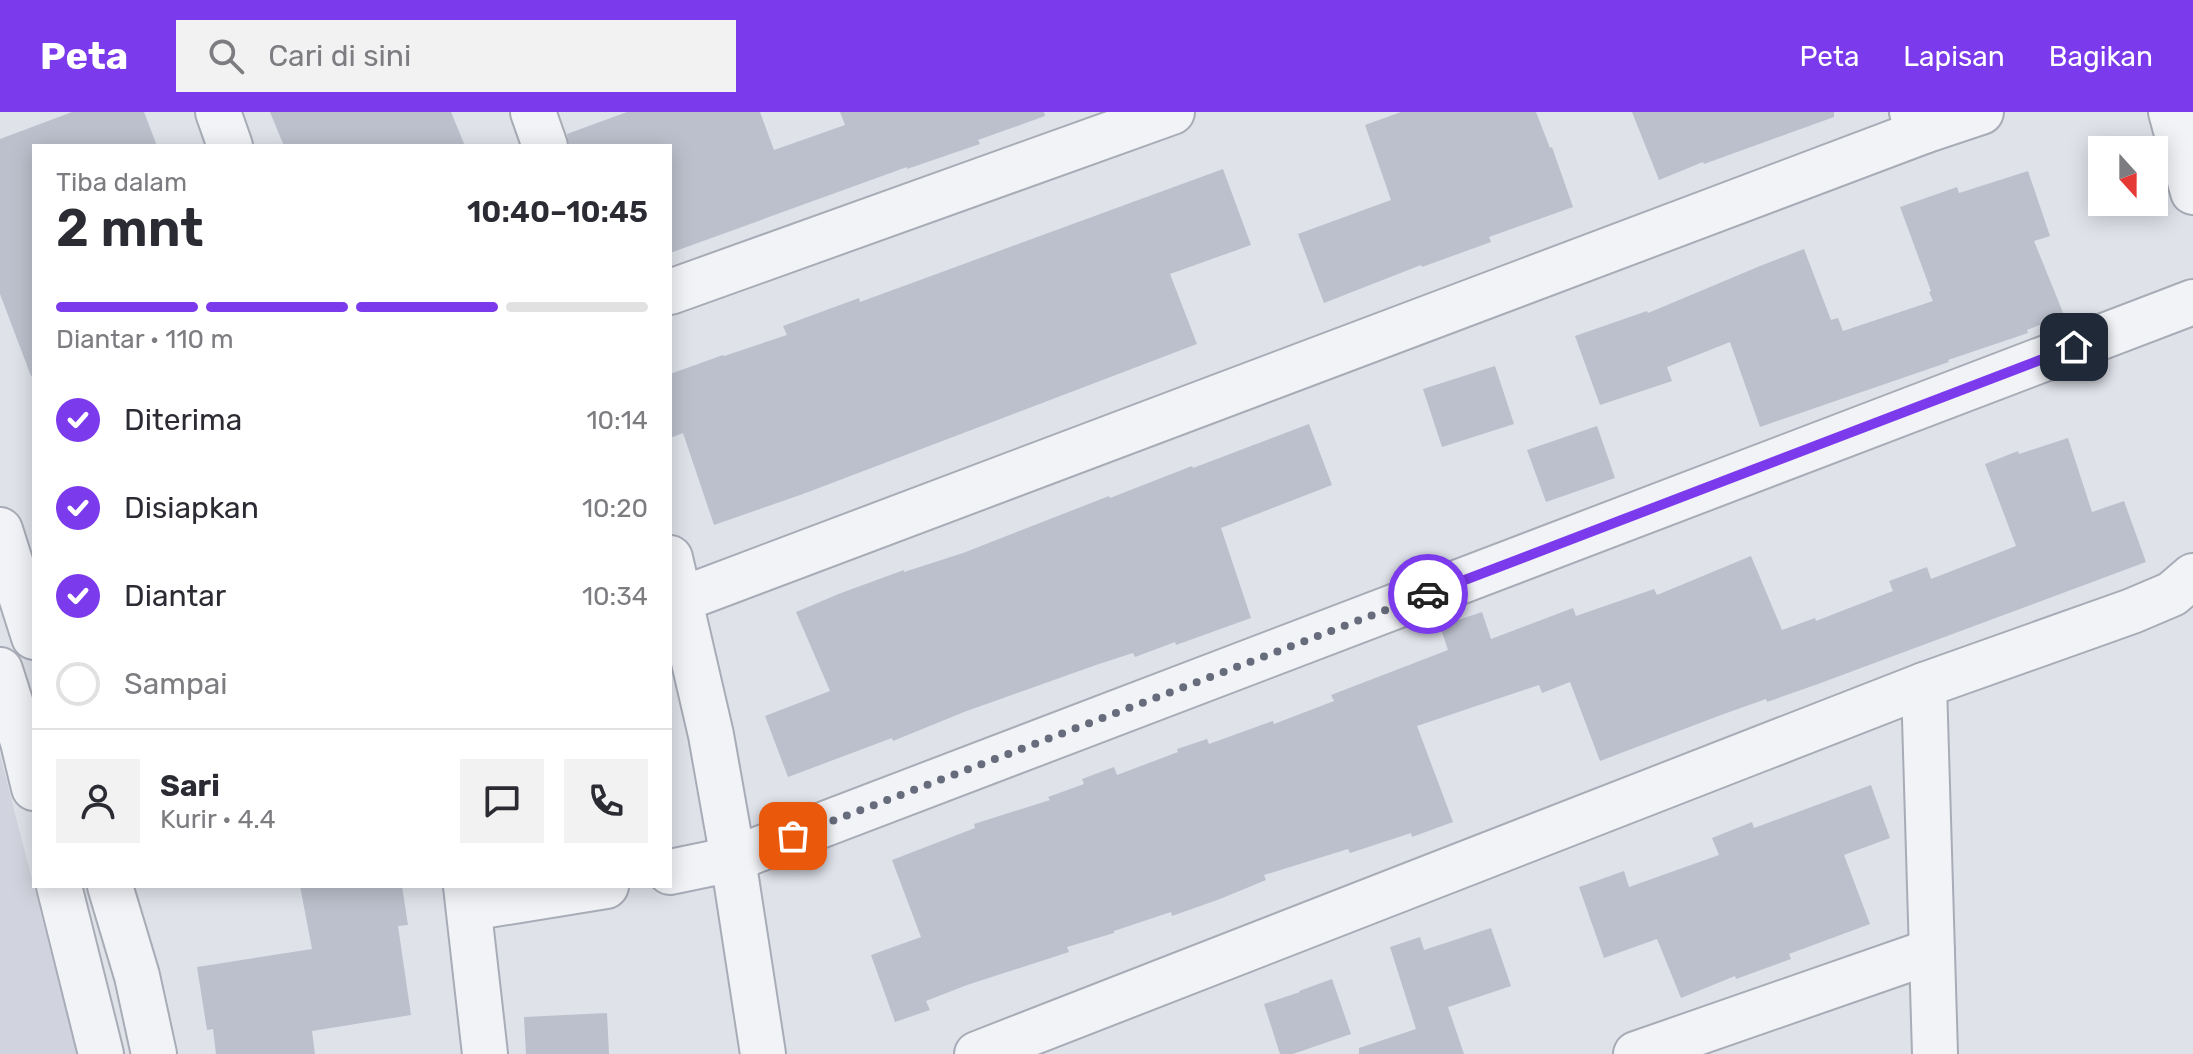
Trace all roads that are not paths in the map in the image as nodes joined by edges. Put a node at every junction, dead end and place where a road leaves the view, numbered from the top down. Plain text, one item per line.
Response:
1 (218, 112) edge
2 (533, 112) edge
3 (1172, 112) edge
4 (1981, 112) edge
5 (2171, 112) edge
6 (1918, 122) edge
7 (229, 144) edge
8 (544, 144) edge
9 (2193, 192) edge
10 (672, 291) edge
11 (2193, 302) edge
12 (0, 530) edge
13 (672, 566) edge
14 (2193, 576) edge
15 (680, 600) junction
16 (32, 631) edge
17 (0, 670) edge
18 (1924, 685) junction
19 (28, 741) edge
20 (32, 772) edge
21 (733, 859) junction
22 (672, 872) edge
23 (60, 888) edge
24 (111, 888) edge
25 (581, 888) edge
26 (468, 897) edge
27 (1932, 951) junction
28 (101, 1054) edge
29 (154, 1054) edge
30 (485, 1054) edge
31 (763, 1054) edge
32 (977, 1054) edge
33 (1636, 1054) edge
34 (1935, 1054) edge

1 - 7 street
2 - 8 street
3 - 10 street
4 - 6 street
5 - 9 street
6 - 15 street
11 - 21 street
12 - 16 street
13 - 15 street
14 - 18 street
15 - 21 street
17 - 19 street
18 - 27 street
18 - 32 street
19 - 20 street
21 - 22 street
21 - 31 street
23 - 28 street
24 - 29 street
25 - 26 street
26 - 30 street
27 - 33 street
27 - 34 street

